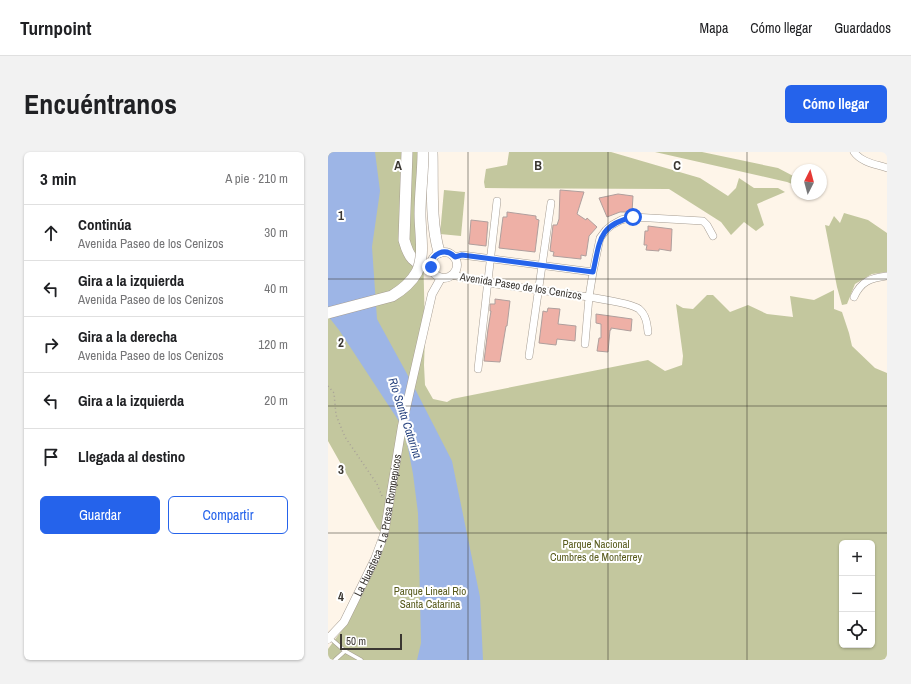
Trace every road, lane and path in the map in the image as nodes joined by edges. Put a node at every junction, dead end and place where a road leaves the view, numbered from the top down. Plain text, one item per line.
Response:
1 (407, 152) edge
2 (419, 152) edge
3 (423, 152) edge
4 (432, 152) edge
5 (854, 152) edge
6 (887, 168) edge
7 (497, 201) dead end
8 (551, 203) dead end
9 (713, 236) dead end
10 (439, 252) junction
11 (455, 257) junction
12 (491, 259) junction
13 (542, 266) junction
14 (431, 267) junction
15 (593, 272) junction
16 (452, 275) junction
17 (887, 276) edge
18 (441, 278) junction
19 (488, 283) junction
20 (538, 290) junction
21 (589, 297) junction
22 (854, 297) dead end
23 (328, 309) edge
24 (328, 313) edge
25 (648, 332) dead end
26 (585, 344) dead end
27 (529, 356) dead end
28 (478, 369) dead end
29 (328, 386) edge
30 (389, 506) junction
31 (328, 638) edge
32 (345, 651) junction
33 (335, 660) edge
34 (361, 660) edge

1 - 14 main road
2 - 23 main road
3 - 24 main road, bridge
4 - 10 main road
5 - 6 street
7 - 12 street
8 - 13 street
9 - 15 street, Avenida Paseo de los Cenizos
10 - 11 street
10 - 14 street
11 - 12 street, Avenida Paseo de los Cenizos
11 - 16 street
12 - 13 street, Avenida Paseo de los Cenizos
12 - 19 street
13 - 15 street, Avenida Paseo de los Cenizos
13 - 20 street
14 - 18 street
15 - 21 street, Avenida Paseo de los Cenizos
16 - 18 street
16 - 19 street, Avenida Paseo de los Cenizos
17 - 22 street
18 - 30 street, La Huasteca - La Presa Rompepicos
19 - 20 street, Avenida Paseo de los Cenizos
19 - 28 street
20 - 21 street, Avenida Paseo de los Cenizos
20 - 27 street
21 - 25 street, Avenida Paseo de los Cenizos
21 - 26 street
29 - 30 path
30 - 31 street, La Huasteca - La Presa Rompepicos
31 - 32 lane
32 - 33 lane
32 - 34 lane

